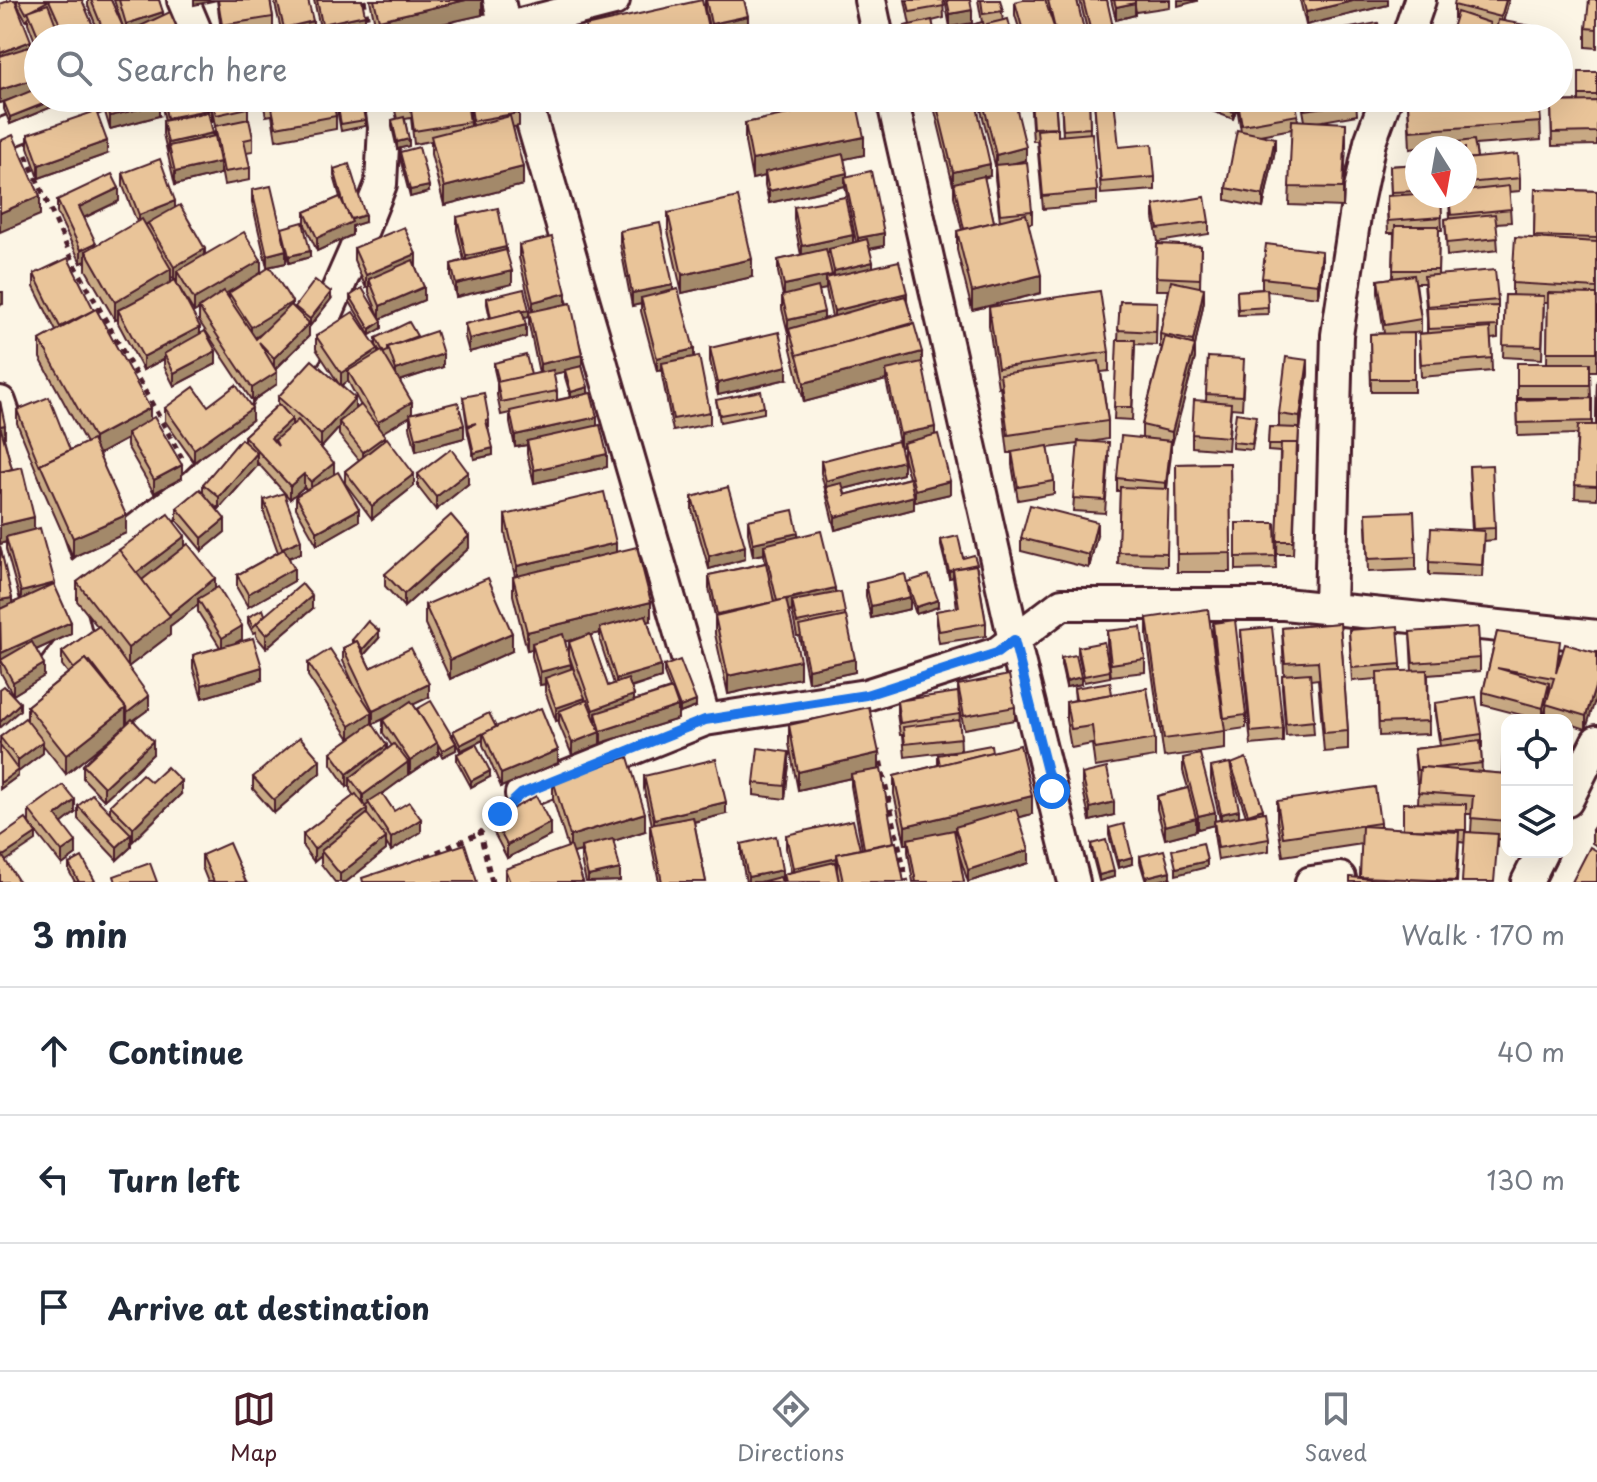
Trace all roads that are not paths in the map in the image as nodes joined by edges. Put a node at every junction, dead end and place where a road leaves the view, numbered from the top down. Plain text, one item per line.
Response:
1 (183, 0) edge
2 (614, 0) edge
3 (870, 0) edge
4 (1420, 0) edge
5 (504, 22) edge
6 (193, 24) edge
7 (875, 24) edge
8 (1412, 24) edge
9 (58, 112) edge
10 (382, 112) edge
11 (529, 112) edge
12 (895, 112) edge
13 (1381, 112) edge
14 (7, 132) edge
15 (0, 402) edge
16 (64, 586) junction
17 (1330, 607) junction
18 (1597, 636) edge
19 (1014, 640) junction
20 (705, 720) junction
21 (0, 727) edge
22 (1597, 741) edge
23 (1573, 789) edge
24 (521, 794) road end
25 (1539, 858) edge
26 (1074, 882) edge
27 (1527, 882) edge

1 - 6 street
2 - 5 street
3 - 7 street
4 - 8 street
9 - 14 street
10 - 16 street
11 - 20 street
12 - 19 street
13 - 17 street
15 - 16 street
16 - 21 street
17 - 18 street
17 - 19 street
19 - 20 street
19 - 26 street
20 - 24 street
22 - 23 street
25 - 27 street

